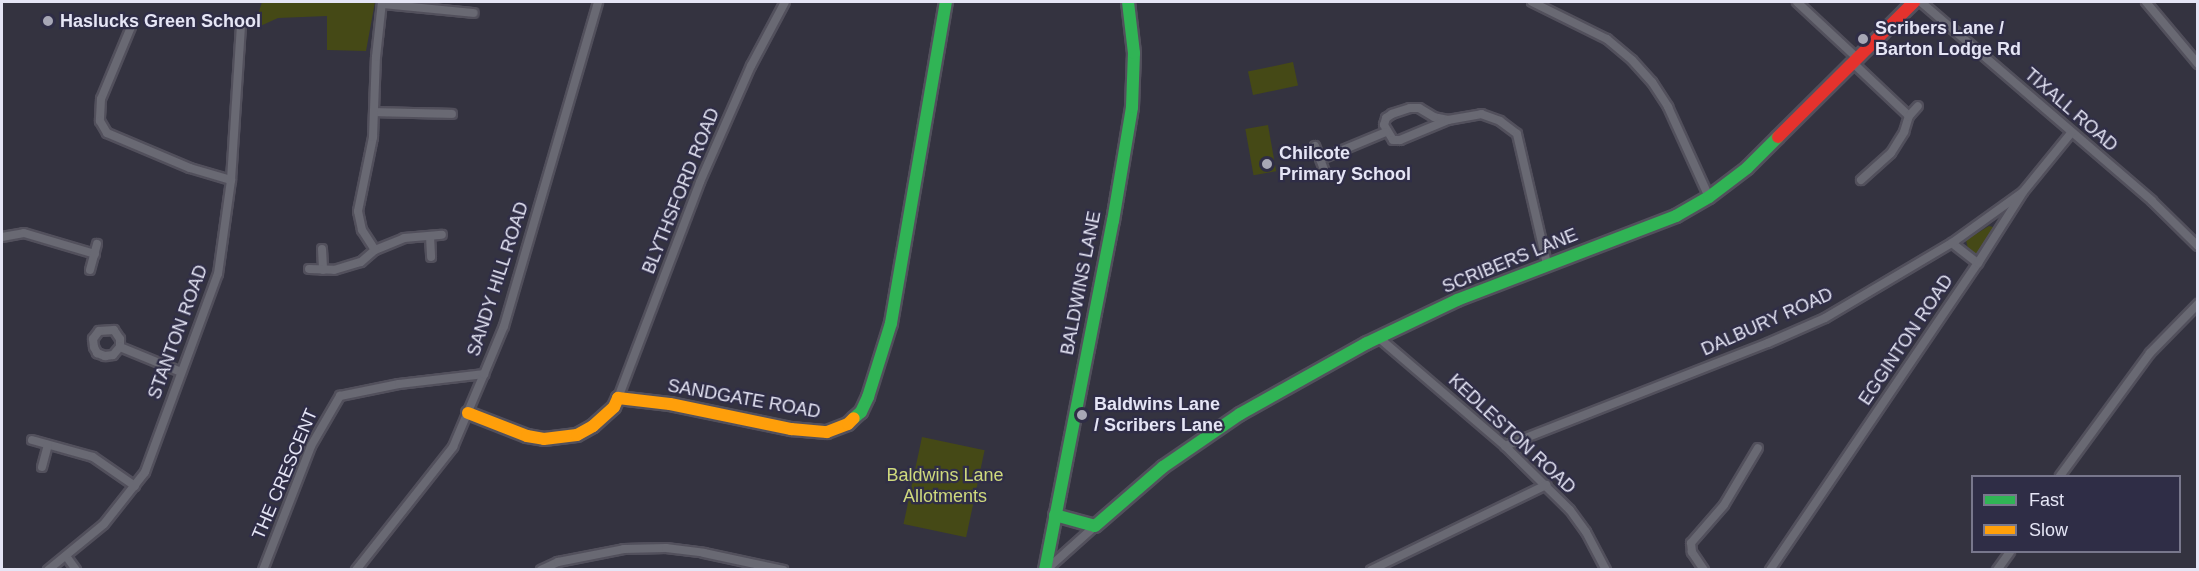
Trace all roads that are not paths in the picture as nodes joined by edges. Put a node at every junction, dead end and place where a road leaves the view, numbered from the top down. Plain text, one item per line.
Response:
1 (598, 2) edge
2 (785, 2) edge
3 (946, 2) edge
4 (1128, 2) edge
5 (1533, 2) edge
6 (1797, 2) edge
7 (1914, 2) edge
8 (1921, 2) edge
9 (2146, 2) edge
10 (382, 3) edge
11 (474, 13) dead end
12 (130, 27) dead end
13 (241, 27) dead end
14 (1855, 61) junction
15 (2198, 64) edge
16 (1918, 106) dead end
17 (375, 112) junction
18 (452, 114) dead end
19 (1909, 116) junction
20 (1448, 120) junction
21 (1386, 132) junction
22 (2072, 132) junction
23 (1315, 146) dead end
24 (1321, 159) junction
25 (1325, 172) dead end
26 (231, 180) junction
27 (1861, 180) dead end
28 (2023, 192) junction
29 (1709, 197) junction
30 (442, 235) dead end
31 (430, 236) junction
32 (2, 237) edge
33 (1952, 243) junction
34 (2198, 246) edge
35 (322, 249) dead end
36 (375, 250) junction
37 (431, 257) dead end
38 (1978, 263) junction
39 (1547, 264) junction
40 (309, 269) dead end
41 (90, 270) dead end
42 (323, 270) junction
43 (2198, 304) edge
44 (1378, 337) junction
45 (120, 348) dead end
46 (181, 372) junction
47 (484, 374) junction
48 (618, 398) junction
49 (468, 412) junction
50 (32, 440) dead end
51 (48, 445) junction
52 (1505, 446) junction
53 (1758, 448) dead end
54 (42, 467) dead end
55 (2062, 475) edge
56 (1546, 485) junction
57 (135, 486) junction
58 (1055, 515) junction
59 (1095, 526) junction
60 (2009, 553) edge
61 (66, 556) junction
62 (48, 570) edge
63 (76, 570) edge
64 (263, 570) edge
65 (356, 570) edge
66 (541, 570) edge
67 (783, 570) edge
68 (1045, 570) edge
69 (1371, 570) edge
70 (1606, 570) edge
71 (1704, 570) edge
72 (1770, 570) edge
73 (1997, 570) edge

1 - 47 street, SANDY HILL ROAD
2 - 48 street, BLYTHSFORD ROAD
3 - 48 street, SANDGATE ROAD
4 - 58 street, BALDWINS LANE
5 - 29 street
6 - 14 street
7 - 14 street, SCRIBERS LANE
8 - 22 street, TIXALL ROAD
9 - 15 street
10 - 11 street
10 - 17 street
12 - 26 street
13 - 26 street, STANTON ROAD
14 - 19 street
14 - 29 street, SCRIBERS LANE
16 - 19 street
17 - 18 street
17 - 36 street
19 - 27 street
20 - 21 street
20 - 21 street
20 - 39 street
21 - 24 street
22 - 28 street, EGGINTON ROAD
22 - 34 street, TIXALL ROAD
23 - 24 street
24 - 25 street
26 - 46 street, STANTON ROAD
28 - 33 street, DALBURY ROAD
28 - 38 street, EGGINTON ROAD
29 - 39 street, SCRIBERS LANE
30 - 31 street
31 - 36 street
31 - 37 street
32 - 41 street
33 - 38 street
33 - 52 street, DALBURY ROAD
35 - 42 street
36 - 42 street
38 - 72 street, EGGINTON ROAD
39 - 44 street, SCRIBERS LANE
40 - 42 street
43 - 55 street
44 - 52 street, KEDLESTON ROAD
44 - 59 street, SCRIBERS LANE
45 - 46 street
46 - 57 street, STANTON ROAD
47 - 49 street, SANDY HILL ROAD
47 - 64 street, THE CRESCENT
48 - 49 street
49 - 65 street, SANDY HILL ROAD
50 - 51 street
51 - 54 street
51 - 57 street
52 - 56 street, KEDLESTON ROAD
53 - 71 street
56 - 69 street
56 - 70 street, KEDLESTON ROAD
57 - 61 street, STANTON ROAD
58 - 59 street
58 - 68 street, BALDWINS LANE
59 - 68 street, SCRIBERS LANE
60 - 73 street
61 - 62 street, STANTON ROAD
61 - 63 street
66 - 67 street

